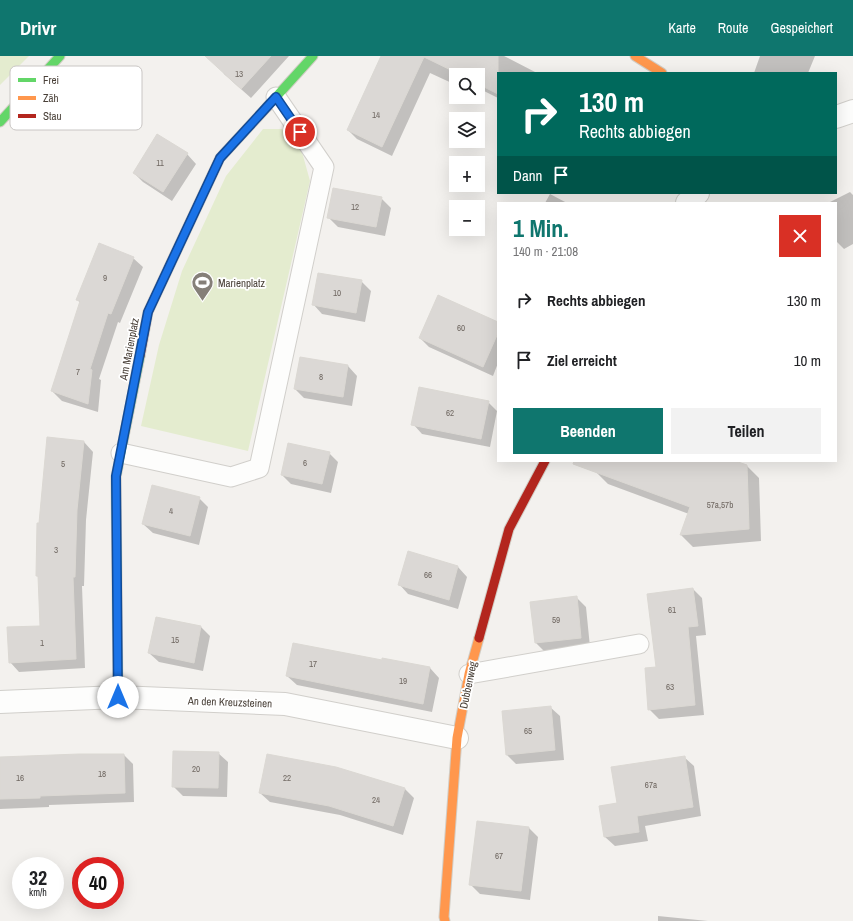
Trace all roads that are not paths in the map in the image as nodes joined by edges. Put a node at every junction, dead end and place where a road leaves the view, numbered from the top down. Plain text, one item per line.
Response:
1 (60, 56) edge
2 (313, 56) edge
3 (635, 56) edge
4 (51, 66) edge
5 (660, 72) edge
6 (276, 97) junction
7 (10, 111) edge
8 (853, 111) edge
9 (837, 117) edge
10 (0, 122) edge
11 (697, 194) edge
12 (687, 202) edge
13 (121, 453) junction
14 (544, 462) edge
15 (639, 644) dead end
16 (469, 674) junction
17 (118, 697) junction
18 (0, 702) edge
19 (457, 738) junction
20 (445, 921) edge

1 - 4 street
2 - 6 street, Am Marienplatz
3 - 5 street
6 - 13 street, Am Marienplatz
6 - 13 lane
7 - 10 street
8 - 9 street
11 - 12 street
13 - 17 street, Am Marienplatz
14 - 16 street, Dubbenweg
15 - 16 lane
16 - 19 street, Dubbenweg
17 - 18 street, An den Kreuzsteinen
17 - 19 street, An den Kreuzsteinen
19 - 20 street, Dubbenweg

